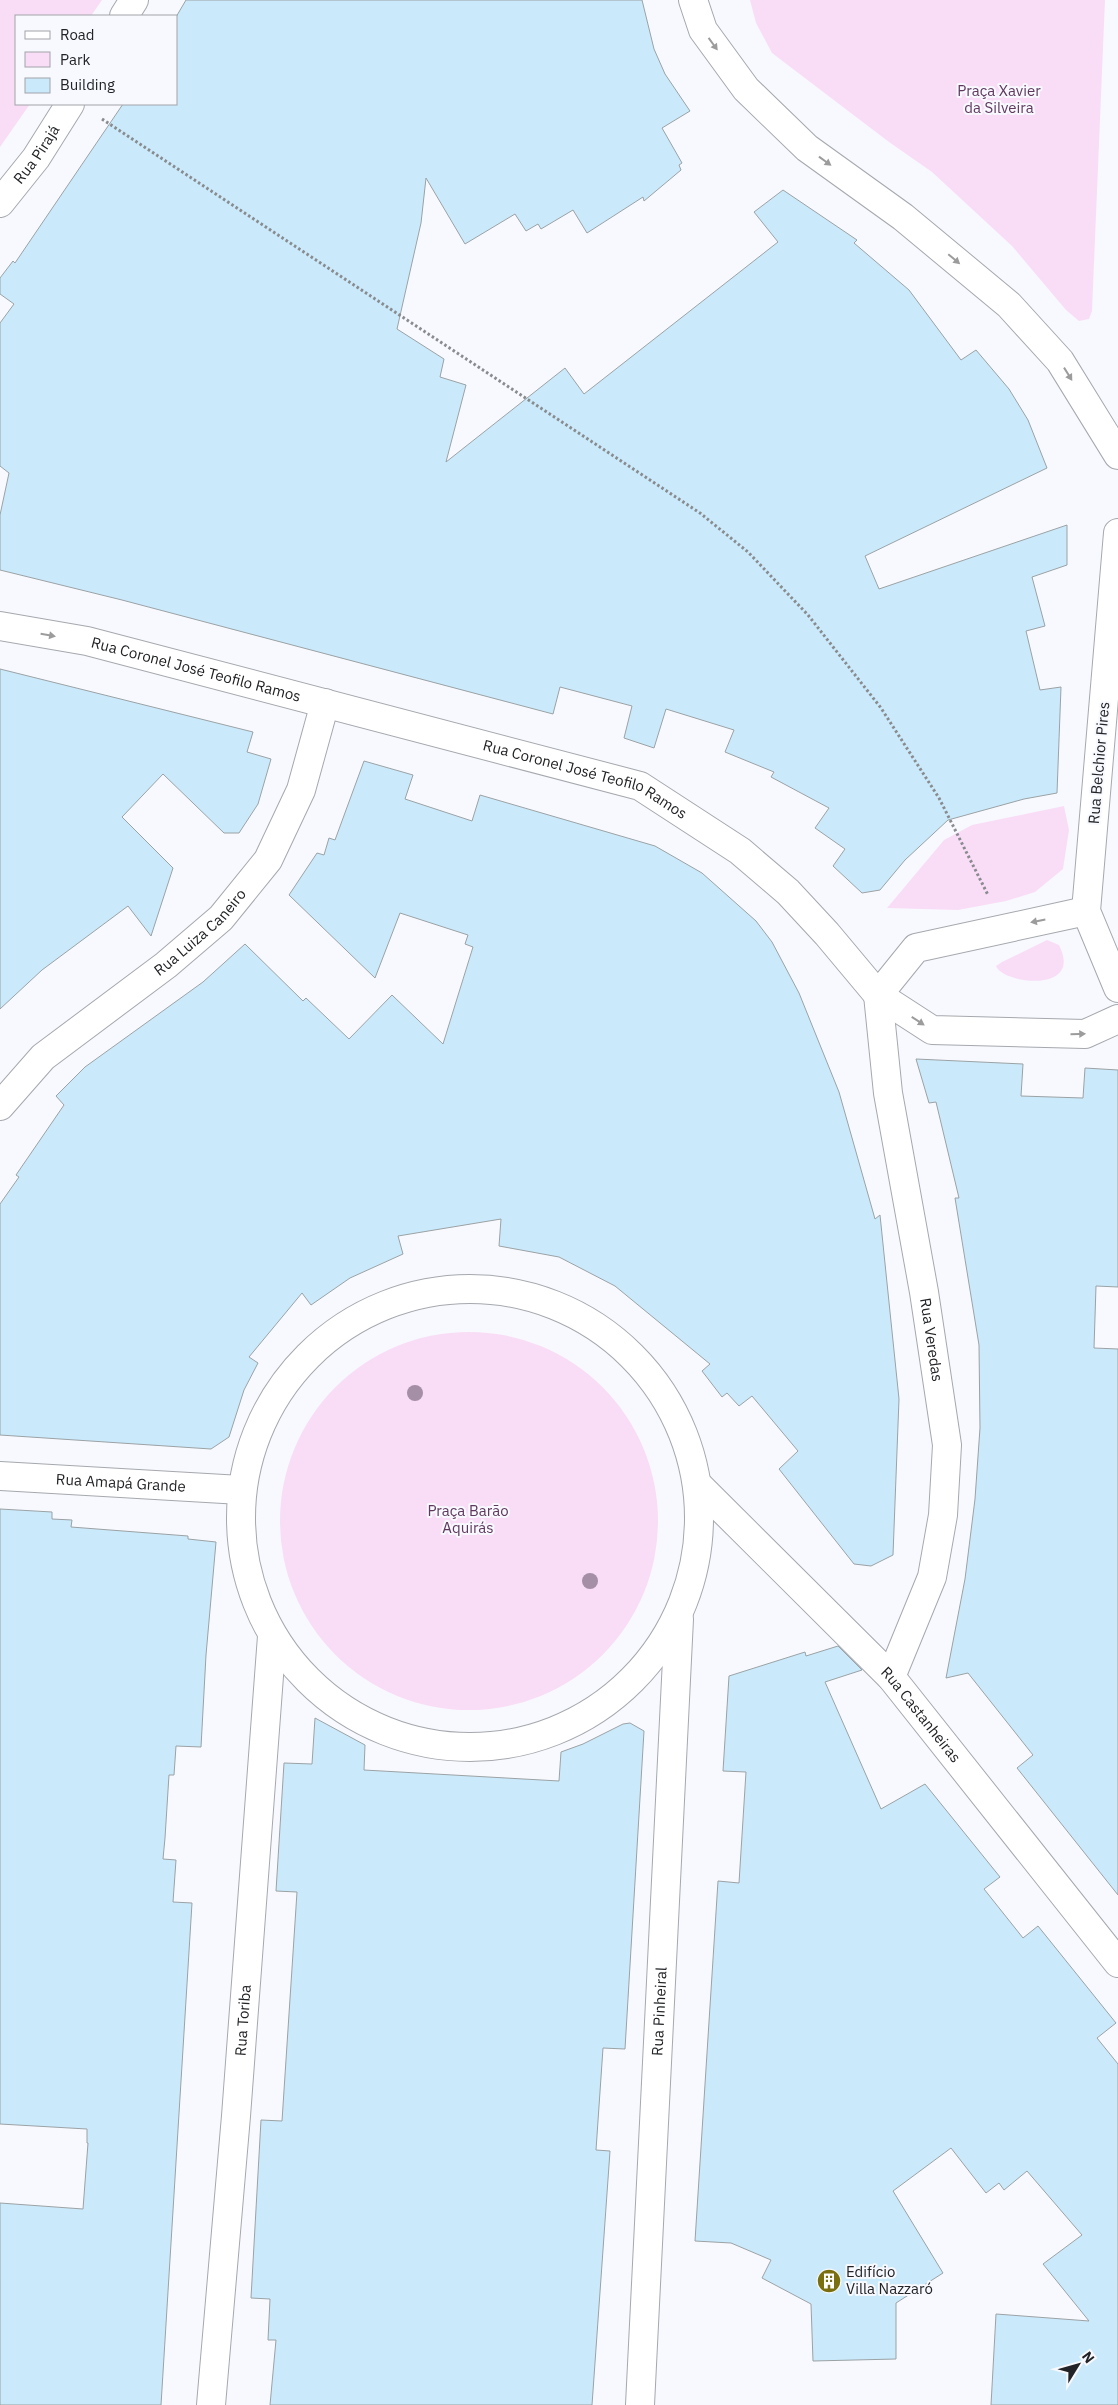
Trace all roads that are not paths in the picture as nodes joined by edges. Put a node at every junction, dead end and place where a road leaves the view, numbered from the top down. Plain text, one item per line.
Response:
1 (134, 0) edge
2 (693, 0) edge
3 (125, 15) edge
4 (69, 105) edge
5 (0, 203) edge
6 (1118, 455) edge
7 (1118, 533) edge
8 (0, 626) edge
9 (325, 703) junction
10 (1086, 911) junction
11 (1118, 988) edge
12 (878, 995) junction
13 (1118, 1019) edge
14 (0, 1106) edge
15 (0, 1476) edge
16 (699, 1486) junction
17 (241, 1490) junction
18 (679, 1619) junction
19 (272, 1636) junction
20 (891, 1678) junction
21 (1118, 1963) edge
22 (211, 2405) edge
23 (640, 2405) edge

1 - 3 street
2 -> 6 street
4 - 5 street, Rua Pirajá
7 - 10 street, Rua Belchior Pires
8 -> 9 street, Rua Coronel José Teofilo Ramos
9 - 12 street, Rua Coronel José Teofilo Ramos
9 - 14 street, Rua Luiza Caneiro
10 - 11 street, Rua Belchior Pires
10 -> 12 street
12 -> 13 street, Rua Coronel José Teofilo Ramos
12 - 20 street, Rua Veredas
15 - 17 street, Rua Amapá Grande
16 - 17 street
16 - 18 street
16 - 20 street, Rua Castanheiras
17 - 19 street
18 - 19 street
18 - 23 street, Rua Pinheiral
19 - 22 street, Rua Toriba
20 - 21 street, Rua Castanheiras

